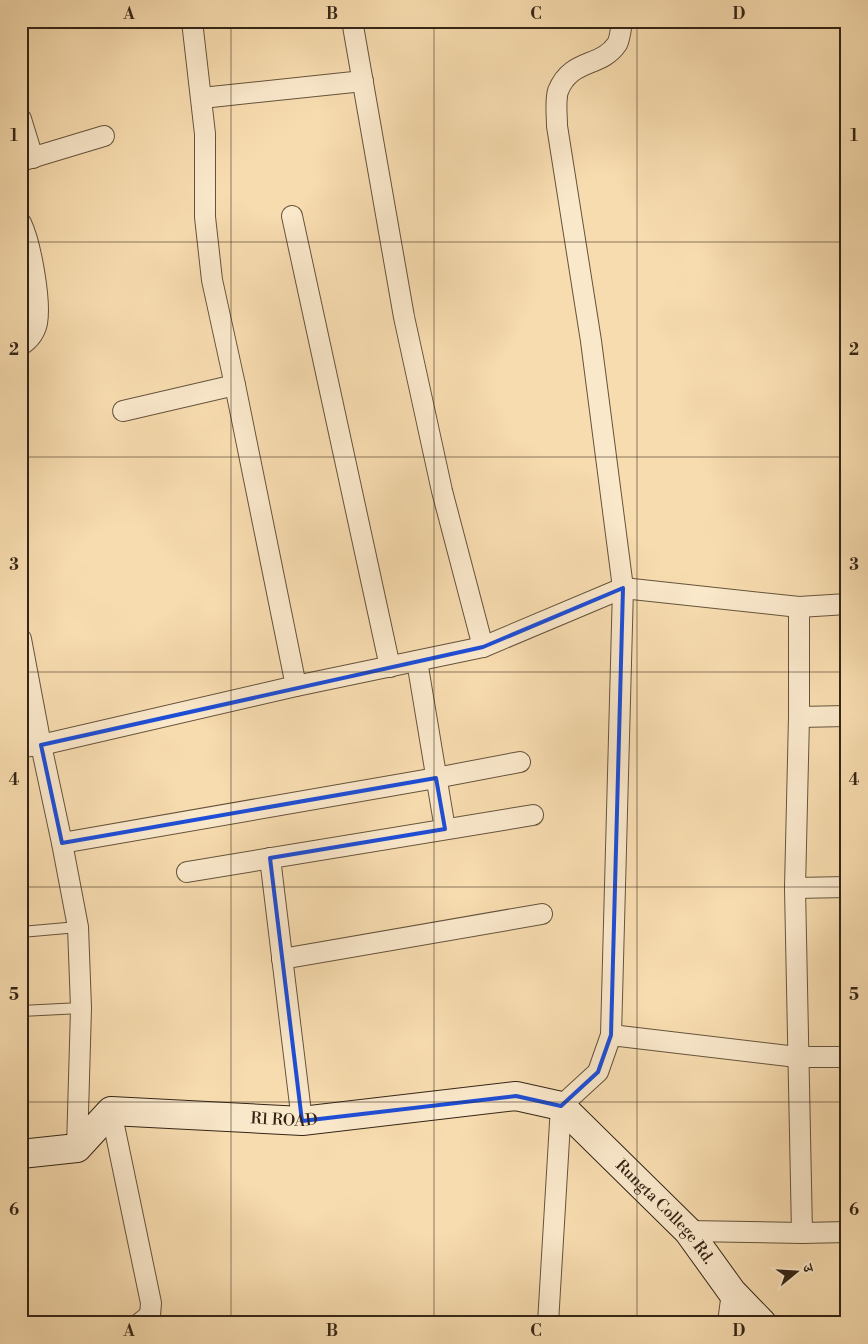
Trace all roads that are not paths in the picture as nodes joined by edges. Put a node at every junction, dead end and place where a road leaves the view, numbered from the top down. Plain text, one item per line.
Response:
1 (192, 21) edge
2 (622, 21) edge
3 (353, 26) dead end
4 (363, 81) junction
5 (202, 98) junction
6 (21, 119) edge
7 (104, 136) dead end
8 (27, 160) edge
9 (292, 216) dead end
10 (21, 223) edge
11 (21, 345) edge
12 (235, 384) junction
13 (123, 411) dead end
14 (623, 588) junction
15 (847, 604) edge
16 (799, 608) junction
17 (21, 639) edge
18 (483, 647) junction
19 (417, 662) junction
20 (390, 667) junction
21 (296, 686) junction
22 (799, 716) junction
23 (847, 716) edge
24 (41, 745) junction
25 (21, 747) edge
26 (520, 762) dead end
27 (436, 778) junction
28 (533, 815) dead end
29 (445, 829) junction
30 (62, 842) junction
31 (270, 858) junction
32 (187, 872) dead end
33 (847, 887) edge
34 (795, 888) junction
35 (542, 914) dead end
36 (78, 927) junction
37 (21, 932) edge
38 (282, 959) junction
39 (81, 1008) junction
40 (21, 1011) edge
41 (611, 1035) junction
42 (797, 1057) junction
43 (847, 1057) edge
44 (561, 1106) junction
45 (111, 1111) junction
46 (302, 1121) junction
47 (77, 1148) junction
48 (21, 1154) edge
49 (688, 1231) junction
50 (847, 1232) edge
51 (802, 1233) junction
52 (732, 1292) junction
53 (140, 1323) edge
54 (548, 1323) edge
55 (728, 1323) edge
56 (762, 1323) edge

1 - 5 street
2 - 14 street
3 - 4 street
4 - 5 street
4 - 18 street
5 - 12 street
6 - 8 street
7 - 8 street
9 - 20 street
10 - 11 street
12 - 13 street
12 - 21 street
14 - 16 street
14 - 18 street
14 - 41 street
15 - 16 street
16 - 22 street
17 - 24 street
18 - 19 street
19 - 20 street
19 - 27 street
20 - 21 street
21 - 24 street
22 - 23 street
22 - 34 street
24 - 25 street
24 - 30 street
26 - 27 street
27 - 29 street
27 - 30 street
28 - 29 street
29 - 31 street
30 - 36 street
31 - 32 street
31 - 38 street
33 - 34 street
34 - 42 street
35 - 38 street
36 - 37 lane
36 - 39 street
38 - 46 street
39 - 40 lane
39 - 47 street
41 - 42 street
41 - 44 street
42 - 43 street
42 - 51 street
44 - 46 main road, R1 ROAD
44 - 49 main road, Rungta College Rd.
44 - 54 street
45 - 46 main road, R1 ROAD
45 - 47 main road
45 - 53 street
47 - 48 main road
49 - 51 street
49 - 52 main road, Rungta College Rd.
50 - 51 street
52 - 55 street
52 - 56 main road, Rungta College Rd.

